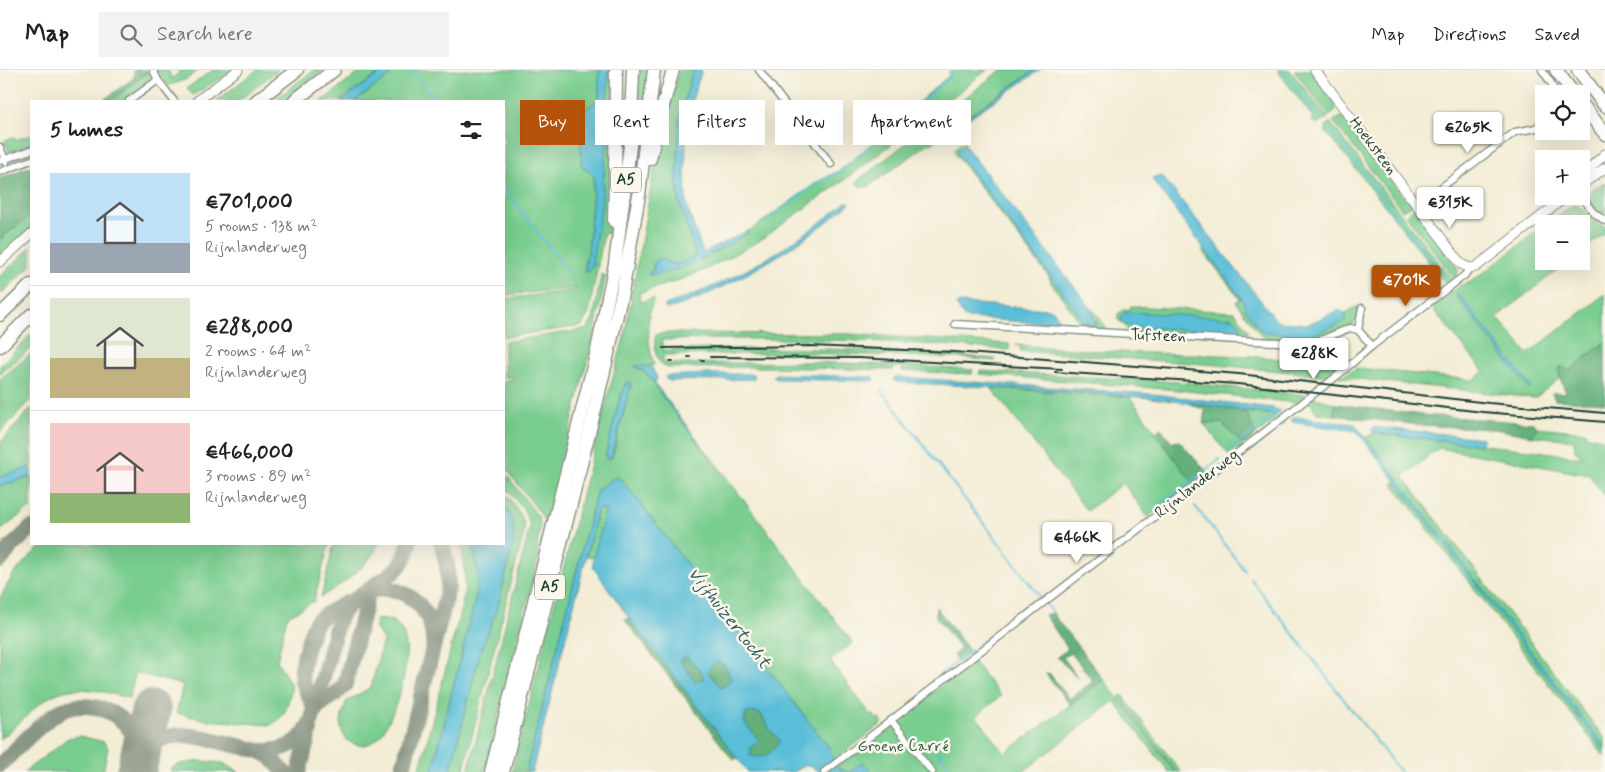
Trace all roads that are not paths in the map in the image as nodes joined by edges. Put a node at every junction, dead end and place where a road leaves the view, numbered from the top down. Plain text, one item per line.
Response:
1 (153, 70) edge
2 (238, 70) edge
3 (244, 70) edge
4 (297, 70) edge
5 (334, 70) edge
6 (616, 70) edge
7 (633, 70) edge
8 (654, 70) edge
9 (673, 70) edge
10 (758, 70) edge
11 (1315, 70) edge
12 (1542, 70) edge
13 (1556, 70) edge
14 (1578, 70) edge
15 (158, 80) junction
16 (1553, 85) edge
17 (1567, 85) edge
18 (130, 100) edge
19 (173, 100) edge
20 (198, 100) edge
21 (207, 100) edge
22 (257, 100) edge
23 (295, 100) edge
24 (1605, 106) edge
25 (1590, 115) edge
26 (1535, 127) edge
27 (1605, 134) edge
28 (0, 147) edge
29 (30, 150) edge
30 (1605, 154) edge
31 (30, 160) edge
32 (2, 161) edge
33 (831, 164) dead end
34 (1605, 168) edge
35 (8, 169) junction
36 (1590, 169) edge
37 (0, 172) edge
38 (1590, 178) edge
39 (639, 195) junction
40 (1418, 205) junction
41 (1555, 205) edge
42 (1588, 205) edge
43 (1605, 221) edge
44 (30, 235) edge
45 (0, 262) edge
46 (1468, 268) junction
47 (30, 286) edge
48 (610, 288) junction
49 (1362, 308) dead end
50 (0, 315) edge
51 (30, 316) edge
52 (956, 324) dead end
53 (1358, 330) junction
54 (0, 346) edge
55 (1372, 346) junction
56 (891, 720) junction
57 (491, 772) edge
58 (503, 772) edge
59 (824, 772) edge
60 (932, 772) edge

1 - 15 street
2 - 20 street
3 - 21 street
4 - 22 highway
5 - 23 highway
6 - 48 highway
7 - 48 highway, A5
8 - 39 highway, A5
9 - 39 highway, A5
10 - 33 street
11 - 40 street, Hoeksteen
12 - 16 street
13 - 17 highway
14 - 24 highway
15 - 18 street
15 - 19 street
25 - 27 highway
26 - 40 street
28 - 32 street
29 - 32 street
30 - 36 street
31 - 35 street
32 - 35 street
34 - 38 street
35 - 37 street
39 - 58 highway, A5
40 - 46 street, Hoeksteen
41 - 46 street, Rijnlanderweg
42 - 43 street
44 - 45 street
46 - 55 street, Rijnlanderweg
47 - 50 highway
48 - 57 highway, A5
49 - 53 street
51 - 54 highway
52 - 53 street, Tufsteen
53 - 55 street
55 - 56 street, Rijnlanderweg
56 - 59 street, Rijnlanderweg
56 - 60 street

